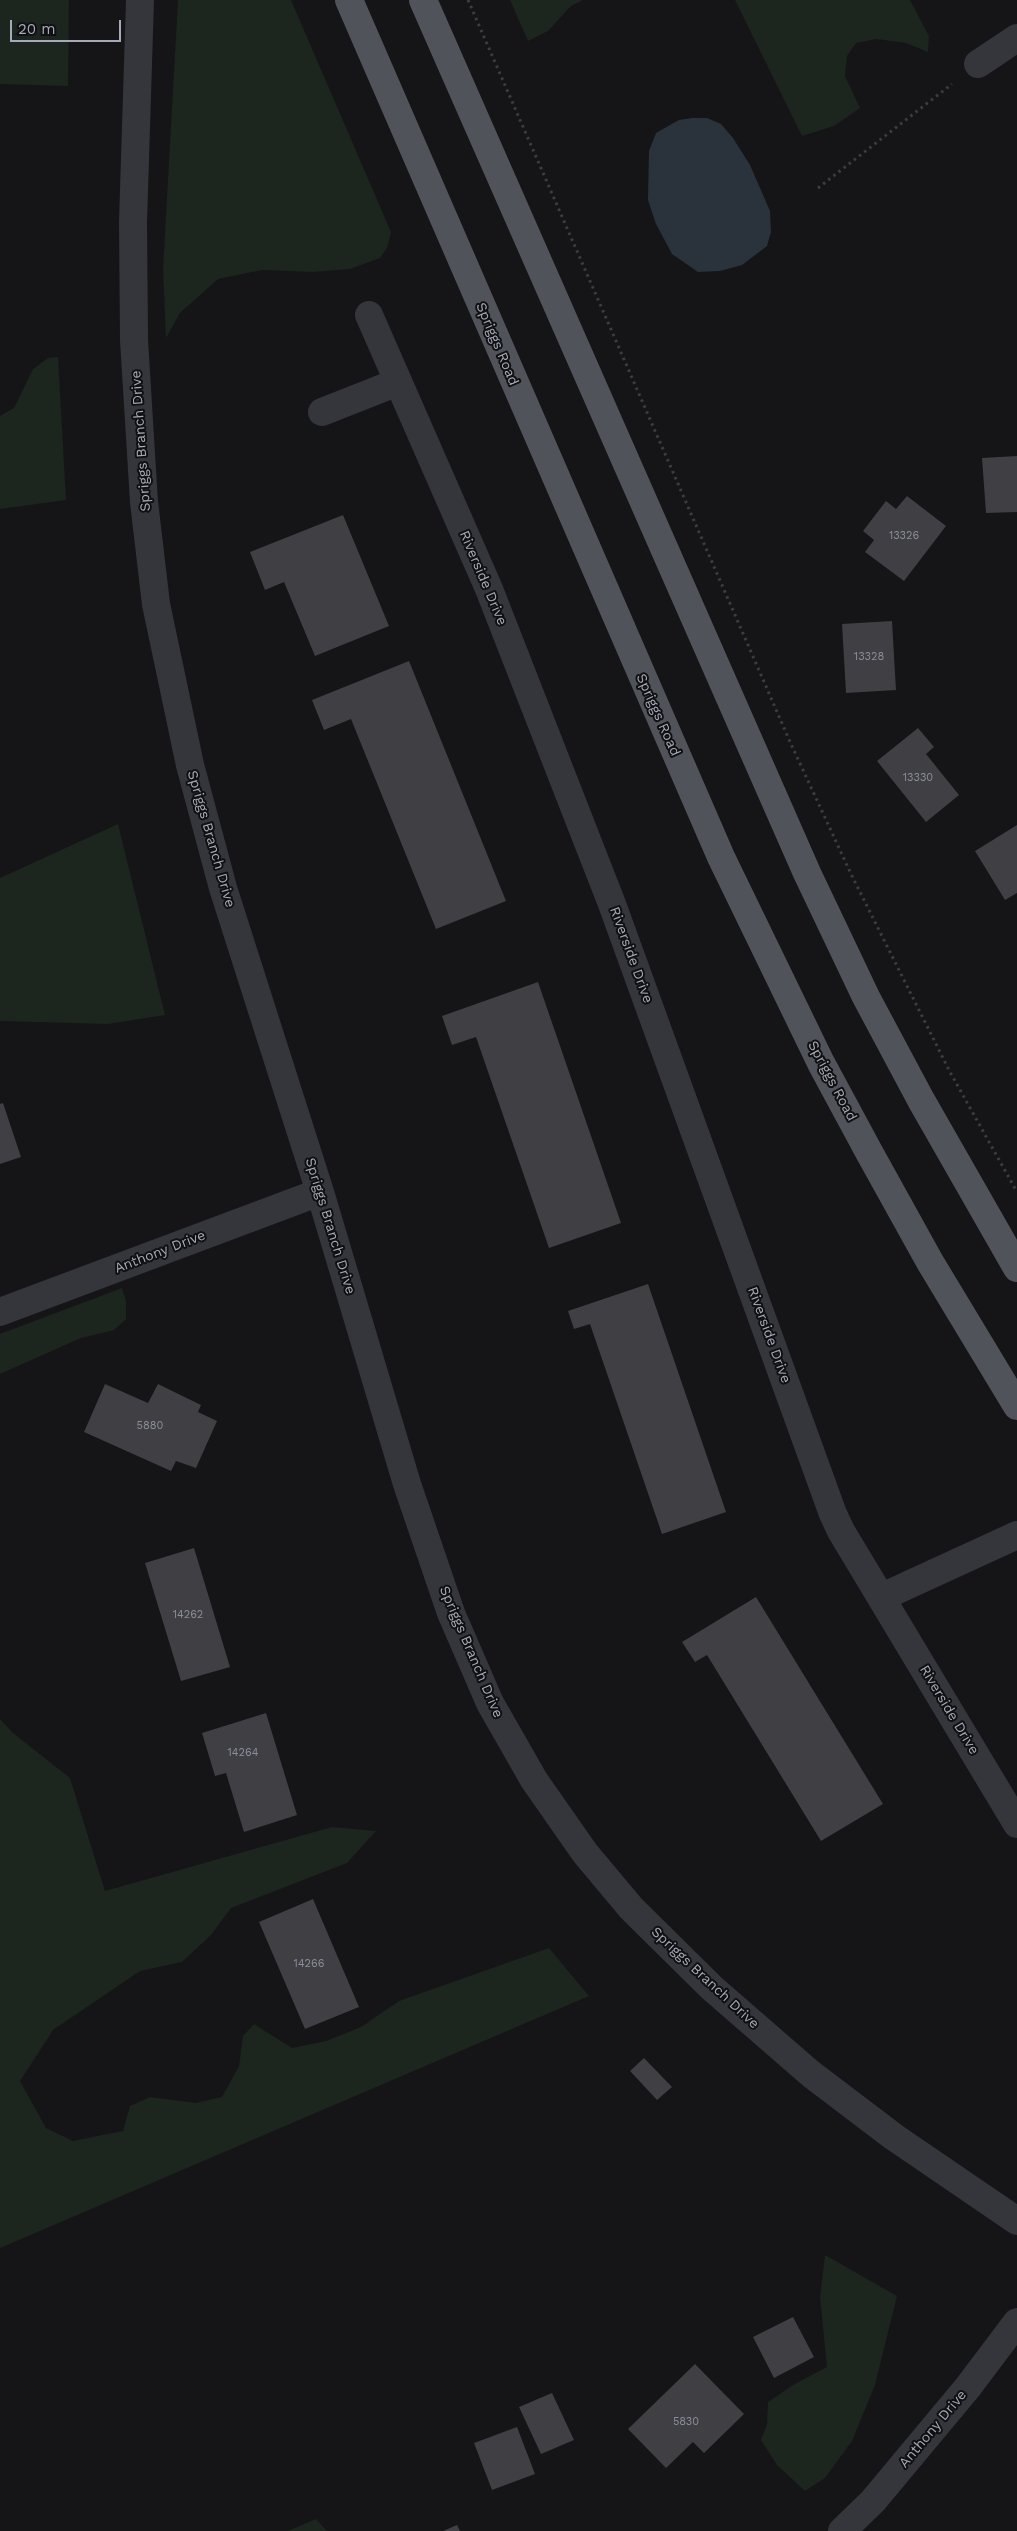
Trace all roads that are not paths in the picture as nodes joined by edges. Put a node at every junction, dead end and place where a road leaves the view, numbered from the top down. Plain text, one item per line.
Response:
1 (140, 0) edge
2 (349, 0) edge
3 (423, 0) edge
4 (1017, 38) edge
5 (978, 64) road end
6 (369, 315) dead end
7 (398, 382) junction
8 (322, 412) dead end
9 (320, 1192) junction
10 (1017, 1268) edge
11 (0, 1312) edge
12 (1017, 1406) edge
13 (1017, 1535) edge
14 (882, 1597) junction
15 (1017, 1824) edge
16 (1017, 2221) edge
17 (1017, 2322) edge
18 (842, 2531) edge

1 - 9 street, Spriggs Branch Drive
2 - 12 main road, Spriggs Road
3 - 10 main road
4 - 5 street
6 - 7 street, Riverside Drive
7 - 8 street
7 - 14 street, Riverside Drive
9 - 11 street, Anthony Drive
9 - 16 street, Spriggs Branch Drive
13 - 14 street
14 - 15 street, Riverside Drive
17 - 18 street, Anthony Drive

